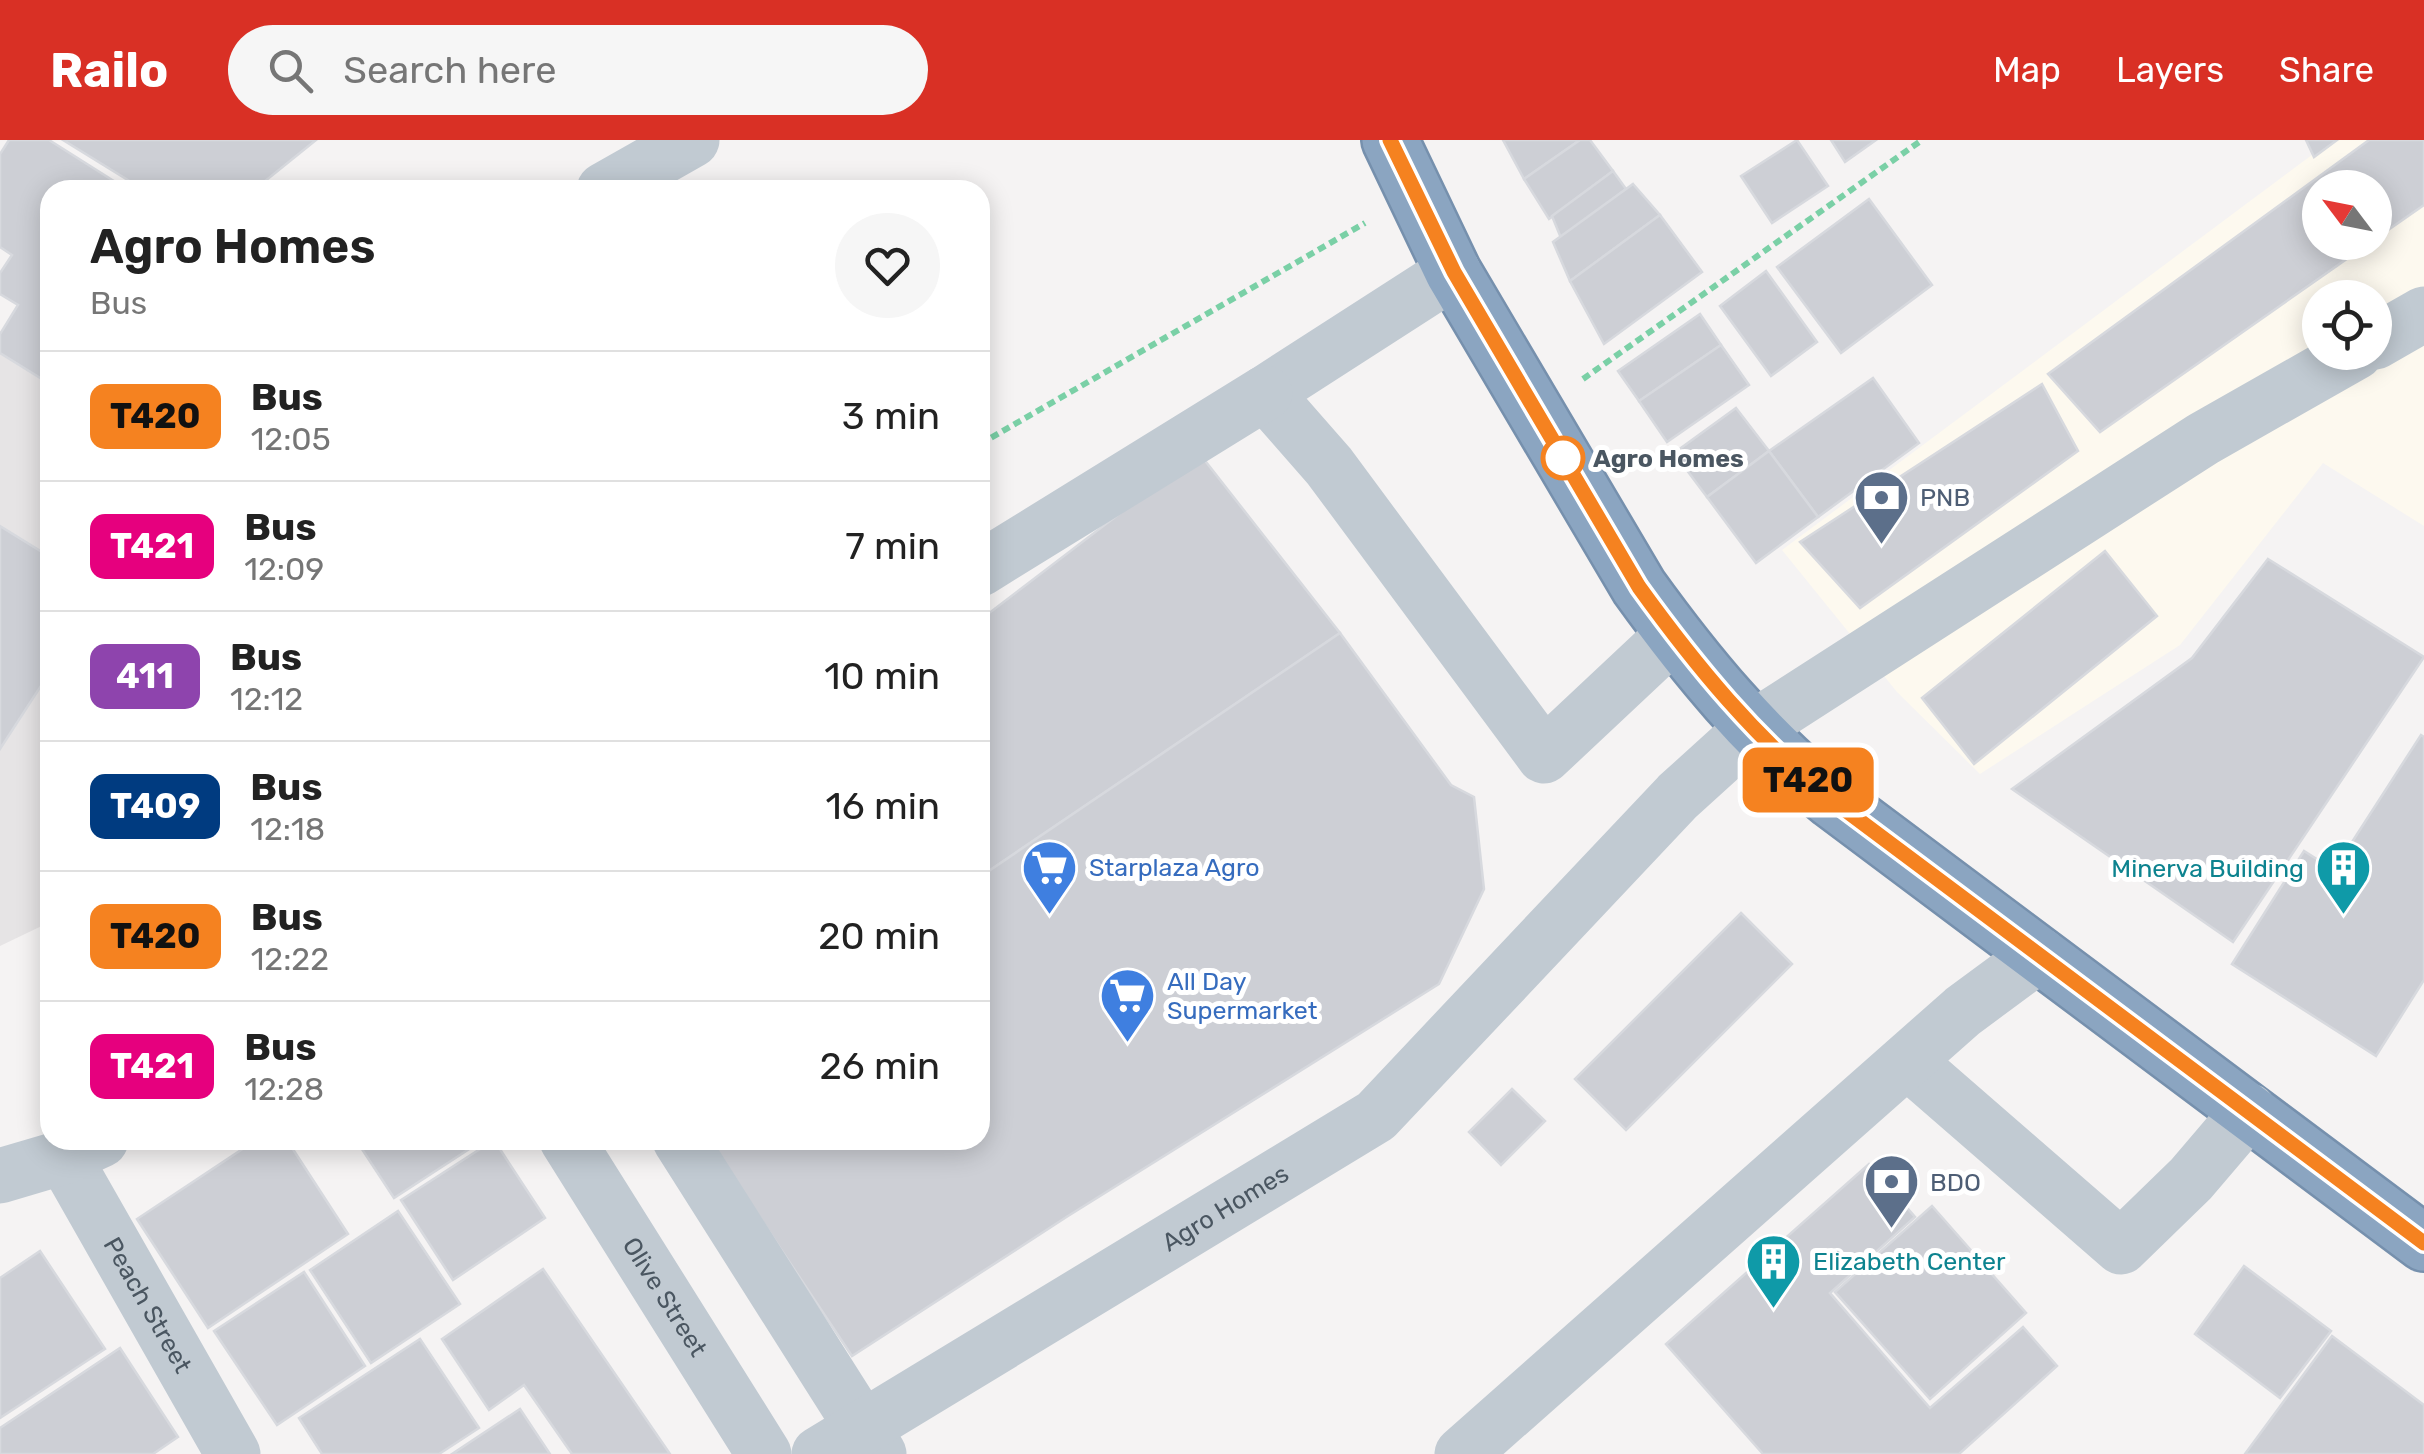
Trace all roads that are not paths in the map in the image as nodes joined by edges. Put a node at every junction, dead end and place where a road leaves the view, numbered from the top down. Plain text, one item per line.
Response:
1 (692, 140) edge
2 (1390, 140) edge
3 (622, 180) edge
4 (1454, 272) junction
5 (2424, 314) edge
6 (2392, 332) edge
7 (2324, 370) edge
8 (1265, 393) junction
9 (990, 563) edge
10 (1673, 635) junction
11 (1752, 730) junction
12 (2038, 955) junction
13 (1907, 1061) junction
14 (2249, 1112) junction
15 (76, 1150) edge
16 (83, 1150) edge
17 (573, 1150) edge
18 (686, 1150) edge
19 (0, 1176) edge
20 (2424, 1242) edge
21 (854, 1446) edge
22 (233, 1454) edge
23 (764, 1454) edge
24 (1462, 1454) edge

1 - 3 street
2 - 4 highway
4 - 8 street
4 - 10 highway
5 - 6 street
7 - 11 street, Agro Homes
8 - 9 street
8 - 10 street
10 - 11 highway
11 - 12 highway
11 - 21 street, Agro Homes
12 - 13 street
12 - 14 highway
13 - 14 street
13 - 24 street
14 - 20 highway
15 - 19 street
16 - 22 street, Peach Street
17 - 23 street, Olive Street
18 - 21 street

